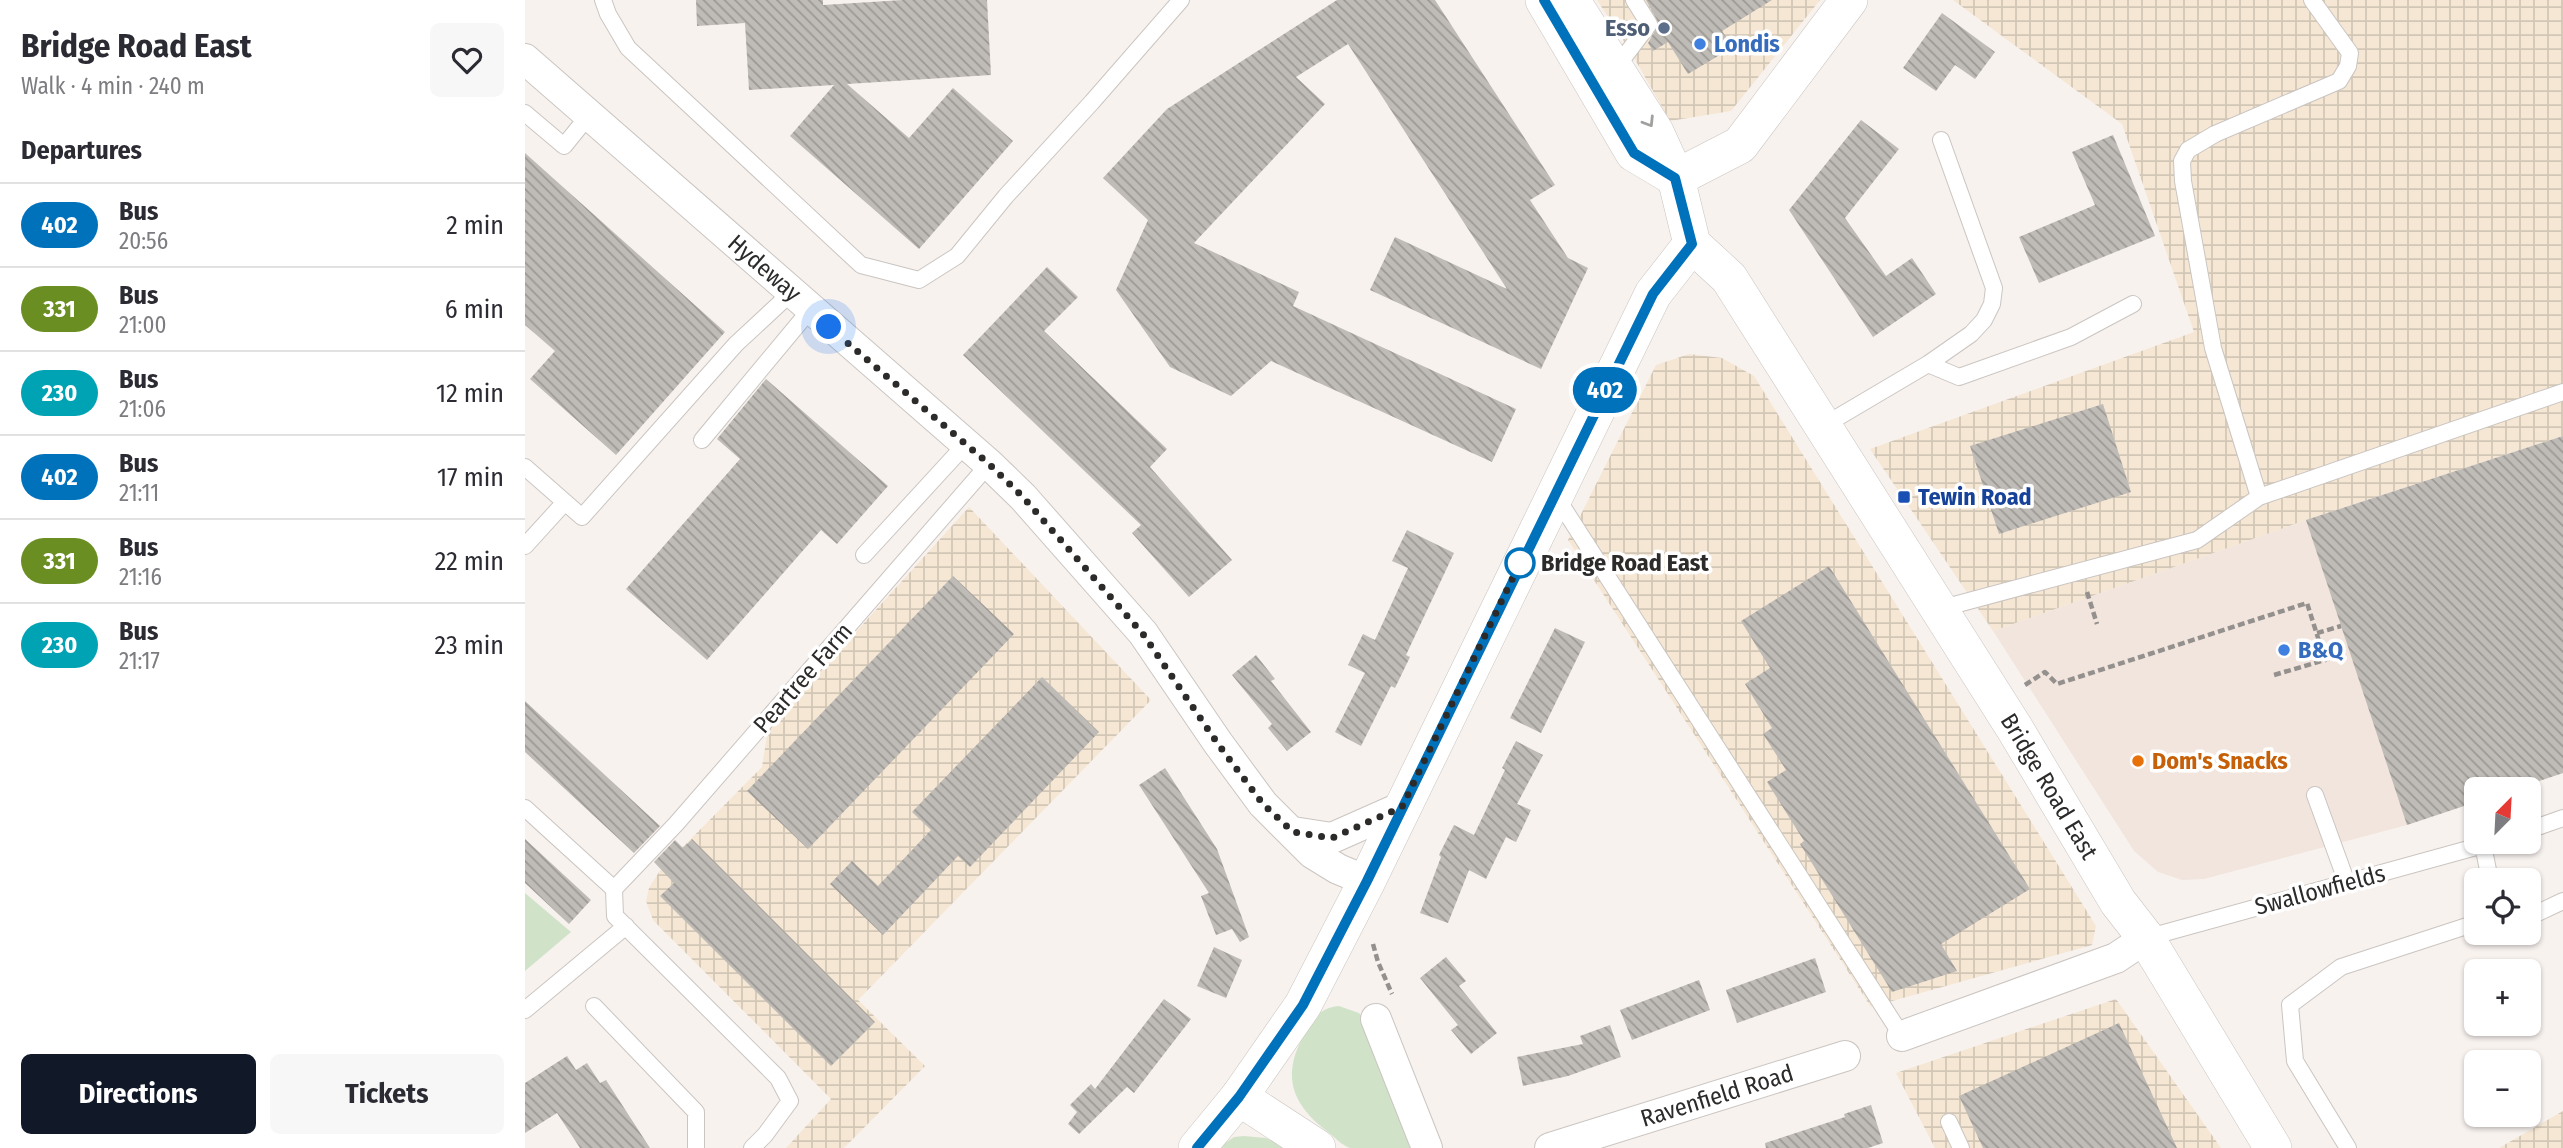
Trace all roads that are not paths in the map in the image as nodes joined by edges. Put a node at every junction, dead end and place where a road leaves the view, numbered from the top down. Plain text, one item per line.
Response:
1 (603, 0) edge
2 (1181, 0) edge
3 (1544, 0) edge
4 (1571, 0) edge
5 (1634, 0) edge
6 (1849, 0) edge
7 (2312, 0) edge
8 (525, 59) edge
9 (1615, 69) junction
10 (525, 113) edge
11 (589, 116) junction
12 (1941, 140) dead end
13 (1675, 178) junction
14 (1692, 244) junction
15 (800, 301) junction
16 (2133, 304) dead end
17 (1928, 364) junction
18 (2563, 392) edge
19 (1823, 426) junction
20 (702, 440) dead end
21 (965, 445) junction
22 (989, 464) junction
23 (525, 467) edge
24 (1554, 493) junction
25 (2259, 497) junction
26 (565, 502) junction
27 (525, 546) edge
28 (864, 555) dead end
29 (1939, 609) junction
30 (2315, 795) dead end
31 (1402, 807) junction
32 (525, 808) edge
33 (2563, 818) edge
34 (2541, 826) edge
35 (1293, 832) junction
36 (2464, 851) edge
37 (1367, 881) junction
38 (2347, 883) junction
39 (614, 890) junction
40 (2563, 901) edge
41 (2541, 911) edge
42 (626, 926) junction
43 (2464, 927) edge
44 (2145, 938) junction
45 (594, 1006) dead end
46 (1385, 1008) road end
47 (525, 1010) edge
48 (1902, 1036) joint
49 (1845, 1056) dead end
50 (1239, 1097) junction
51 (1949, 1122) dead end
52 (696, 1148) edge
53 (751, 1148) edge
54 (1198, 1148) edge
55 (1317, 1148) edge
56 (1427, 1148) edge
57 (1550, 1148) edge
58 (1961, 1148) edge
59 (2273, 1148) edge
60 (2348, 1148) edge

1 - 2 lane
3 - 13 street
4 - 9 street
5 - 9 lane
6 - 13 street
7 - 25 lane
8 - 11 street, Hydeway
9 -> 13 street
10 - 11 lane
11 - 15 street, Hydeway
12 - 17 lane
13 - 14 street
14 - 19 street, Bridge Road East
14 - 24 street
15 - 20 lane
15 - 21 street, Hydeway
15 - 26 lane
16 - 17 lane
17 - 19 lane
18 - 25 lane
19 - 29 street, Bridge Road East
21 - 22 street, Hydeway
21 - 28 lane
22 - 35 street, Hydeway
22 - 39 lane, Peartree Farm
23 - 26 lane
24 - 31 street
24 - 48 lane
25 - 29 lane
26 - 27 lane
29 - 44 street, Bridge Road East
30 - 38 lane
31 - 35 street
31 - 37 street
32 - 39 lane
33 - 34 lane
35 - 37 street, Hydeway
36 - 38 lane, Swallowfields
37 - 50 street
38 - 44 lane, Swallowfields
39 - 42 lane
40 - 41 lane
42 - 47 lane
42 - 53 lane
43 - 60 lane
44 - 48 street
44 - 59 street, Bridge Road East
45 - 52 lane
46 - 56 street
49 - 57 street, Ravenfield Road
50 - 54 street
50 - 55 street
51 - 58 lane

